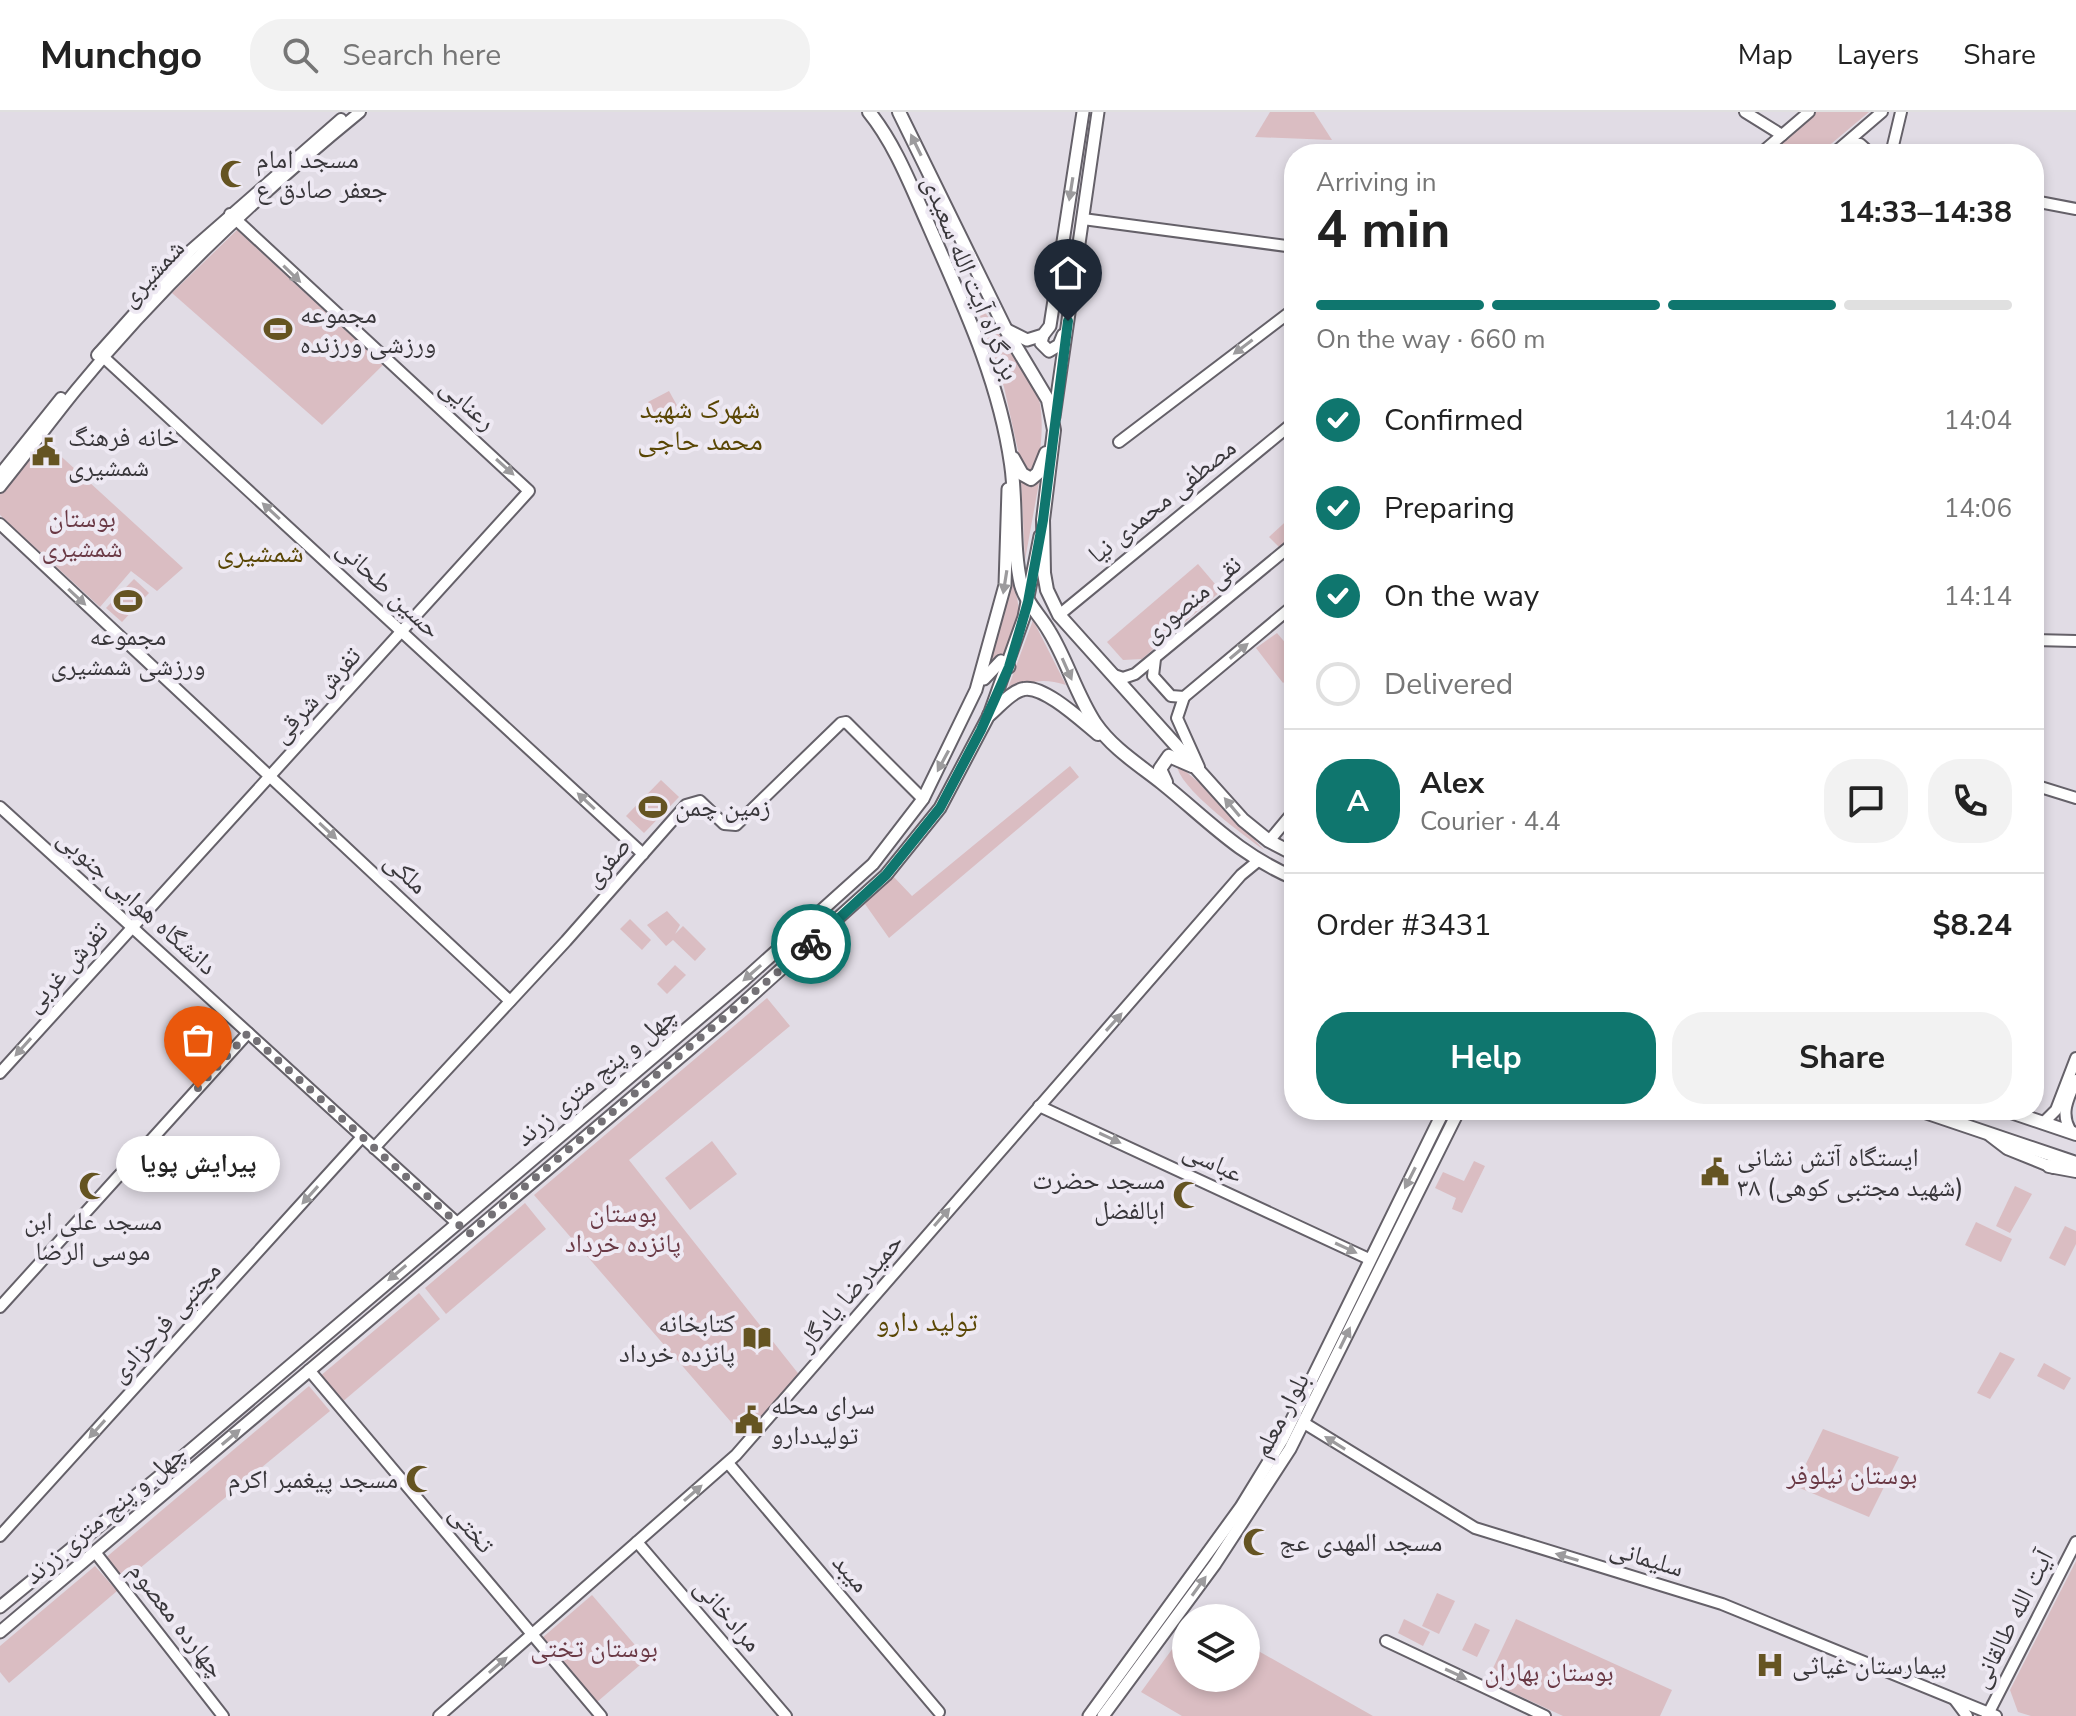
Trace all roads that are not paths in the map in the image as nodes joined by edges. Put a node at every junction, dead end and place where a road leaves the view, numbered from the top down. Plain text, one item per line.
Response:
1 (869, 112) edge
2 (876, 112) edge
3 (899, 112) edge
4 (1083, 112) edge
5 (1098, 112) edge
6 (1745, 112) edge
7 (1809, 112) edge
8 (1882, 112) edge
9 (1901, 112) edge
10 (352, 114) edge
11 (883, 129) junction
12 (1782, 135) junction
13 (1772, 144) edge
14 (1844, 144) joint
15 (1860, 144) edge
16 (1893, 144) edge
17 (2044, 203) edge
18 (2076, 209) edge
19 (233, 217) junction
20 (1083, 219) junction
21 (1284, 246) edge
22 (1069, 313) junction
23 (1284, 316) edge
24 (1006, 330) junction
25 (1043, 335) junction
26 (102, 355) junction
27 (73, 388) junction
28 (1054, 423) junction
29 (1284, 430) edge
30 (1119, 442) dead end
31 (1008, 448) junction
32 (0, 474) edge
33 (0, 487) edge
34 (529, 491) joint
35 (1043, 520) junction
36 (0, 524) edge
37 (1284, 551) edge
38 (1028, 602) junction
39 (1284, 613) edge
40 (1059, 615) junction
41 (403, 632) junction
42 (2044, 640) edge
43 (2076, 641) edge
44 (1155, 658) junction
45 (1009, 667) junction
46 (1114, 675) junction
47 (976, 690) junction
48 (1184, 697) junction
49 (989, 715) junction
50 (1117, 750) junction
51 (1200, 768) junction
52 (271, 777) junction
53 (1210, 780) junction
54 (2044, 788) edge
55 (2076, 798) edge
56 (923, 799) junction
57 (1182, 801) junction
58 (0, 807) edge
59 (1284, 823) edge
60 (1269, 841) junction
61 (1284, 849) edge
62 (643, 854) junction
63 (1258, 861) junction
64 (1284, 873) edge
65 (132, 927) junction
66 (510, 1001) junction
67 (248, 1033) junction
68 (2076, 1058) edge
69 (0, 1073) edge
70 (2076, 1080) edge
71 (1039, 1106) junction
72 (2060, 1107) junction
73 (1439, 1120) edge
74 (1454, 1120) edge
75 (1949, 1120) edge
76 (2038, 1120) edge
77 (2044, 1122) junction
78 (1985, 1132) junction
79 (2074, 1133) edge
80 (362, 1137) junction
81 (374, 1148) junction
82 (2076, 1163) edge
83 (2049, 1166) joint
84 (2076, 1174) edge
85 (500, 1187) junction
86 (507, 1203) junction
87 (457, 1223) junction
88 (469, 1234) junction
89 (422, 1252) junction
90 (1369, 1259) junction
91 (433, 1265) junction
92 (0, 1307) edge
93 (309, 1370) junction
94 (1304, 1423) junction
95 (728, 1463) junction
96 (0, 1536) edge
97 (637, 1542) junction
98 (2076, 1542) edge
99 (95, 1552) junction
100 (0, 1607) edge
101 (0, 1632) edge
102 (533, 1635) junction
103 (1386, 1641) dead end
104 (1954, 1699) junction
105 (939, 1712) dead end
106 (1991, 1715) edge
107 (223, 1716) edge
108 (439, 1716) edge
109 (601, 1716) edge
110 (786, 1716) edge
111 (1089, 1716) edge
112 (1103, 1716) edge
113 (1545, 1716) edge
114 (1967, 1716) edge

1 - 11 highway, بزرگراه آیت الله سعیدی
2 - 11 highway
24 -> 3 highway, بزرگراه آیت الله سعیدی
4 -> 25 main road
5 - 20 main road
6 - 12 street
7 - 12 street
8 - 14 street
9 - 16 street
10 - 19 street, شمشیری
11 - 31 highway, بزرگراه آیت الله سعیدی
12 - 13 street
14 - 15 street
17 - 18 street
19 - 26 street, شمشیری
19 -> 34 street, رعنایی
20 - 21 street
20 - 22 main road
22 - 25 main road
22 - 28 main road
23 -> 30 street
24 - 25 main road
24 - 28 highway, بزرگراه آیت الله سعیدی
26 - 27 street, شمشیری
41 -> 26 street, حسین طحانی
27 - 32 street, شمشیری
27 - 33 street, شمشیری
28 - 31 highway
28 - 35 highway
29 - 40 street, مصطفی محمدی نیا
31 - 38 highway, بزرگراه آیت الله سعیدی
31 -> 47 main road, چهل و پنج متری زرند
34 - 41 street, تفرش شرقی
35 - 38 main road, چهل و پنج متری زرند
35 - 40 highway
36 -> 52 street, ملکی
37 - 44 street, نقی منصوری
38 - 45 main road, چهل و پنج متری زرند
38 -> 50 highway, بزرگراه آیت الله سعیدی
48 -> 39 street
40 - 46 highway
41 - 52 street, تفرش شرقی
62 -> 41 street, حسین طحانی
42 - 43 street
44 - 46 street, نقی منصوری
44 - 48 street
45 - 47 main road
45 - 49 main road, چهل و پنج متری زرند
46 - 51 highway
47 -> 56 main road, چهل و پنج متری زرند
48 - 51 street
49 - 50 highway
49 - 86 main road, چهل و پنج متری زرند
50 - 57 highway, بزرگراه آیت الله سعیدی
51 - 53 highway
52 - 65 street, تفرش شرقی
52 -> 66 street, ملکی
53 - 57 highway
60 -> 53 highway
54 - 55 street
56 - 62 street, صفری
56 -> 85 main road, چهل و پنج متری زرند
57 - 63 highway, بزرگراه آیت الله سعیدی
58 - 65 street, دانشگاه هوایی جنوبی
59 - 60 street
60 - 61 highway
62 - 66 street, صفری
63 - 64 highway, بزرگراه آیت الله سعیدی
71 -> 63 street, حمیدرضا یادگار
65 - 67 street, دانشگاه هوایی جنوبی
65 -> 69 street, تفرش غربی
66 - 81 street, صفری
67 - 80 street, دانشگاه هوایی جنوبی
67 - 92 street
68 - 72 street
70 - 72 street
71 -> 90 street, عباسی
95 -> 71 street, حمیدرضا یادگار
72 - 77 street
72 - 79 street
73 -> 90 main road, بلوار معلم
94 -> 74 main road, بلوار معلم
75 - 78 highway
76 - 77 highway
77 - 79 highway
78 - 82 highway
78 - 83 street
80 - 81 street, دانشگاه هوایی جنوبی
80 -> 96 street, مجتبی فرحزادی
81 - 87 street, دانشگاه هوایی جنوبی
83 - 84 highway
85 - 86 main road
85 - 87 main road, چهل و پنج متری زرند
86 - 88 main road, چهل و پنج متری زرند
87 - 88 main road
87 - 89 main road, چهل و پنج متری زرند
88 - 91 main road, چهل و پنج متری زرند
89 - 91 main road
89 -> 100 main road, چهل و پنج متری زرند
90 - 111 main road, بلوار معلم
91 - 93 main road, چهل و پنج متری زرند
99 -> 93 main road, چهل و پنج متری زرند
93 - 102 street, تختی
104 -> 94 street, سلیمانی
112 -> 94 main road, بلوار معلم
97 -> 95 street, حمیدرضا یادگار
95 - 105 street, میبد
97 - 102 street, حمیدرضا یادگار
97 - 110 street, مرادخانی
98 - 106 street, آیت الله طالقانی
99 - 101 main road, چهل و پنج متری زرند
99 - 107 street, چهارده معصوم
108 -> 102 street, حمیدرضا یادگار
102 - 109 street, تختی
103 -> 113 street
104 - 106 street, سلیمانی
104 - 114 street

